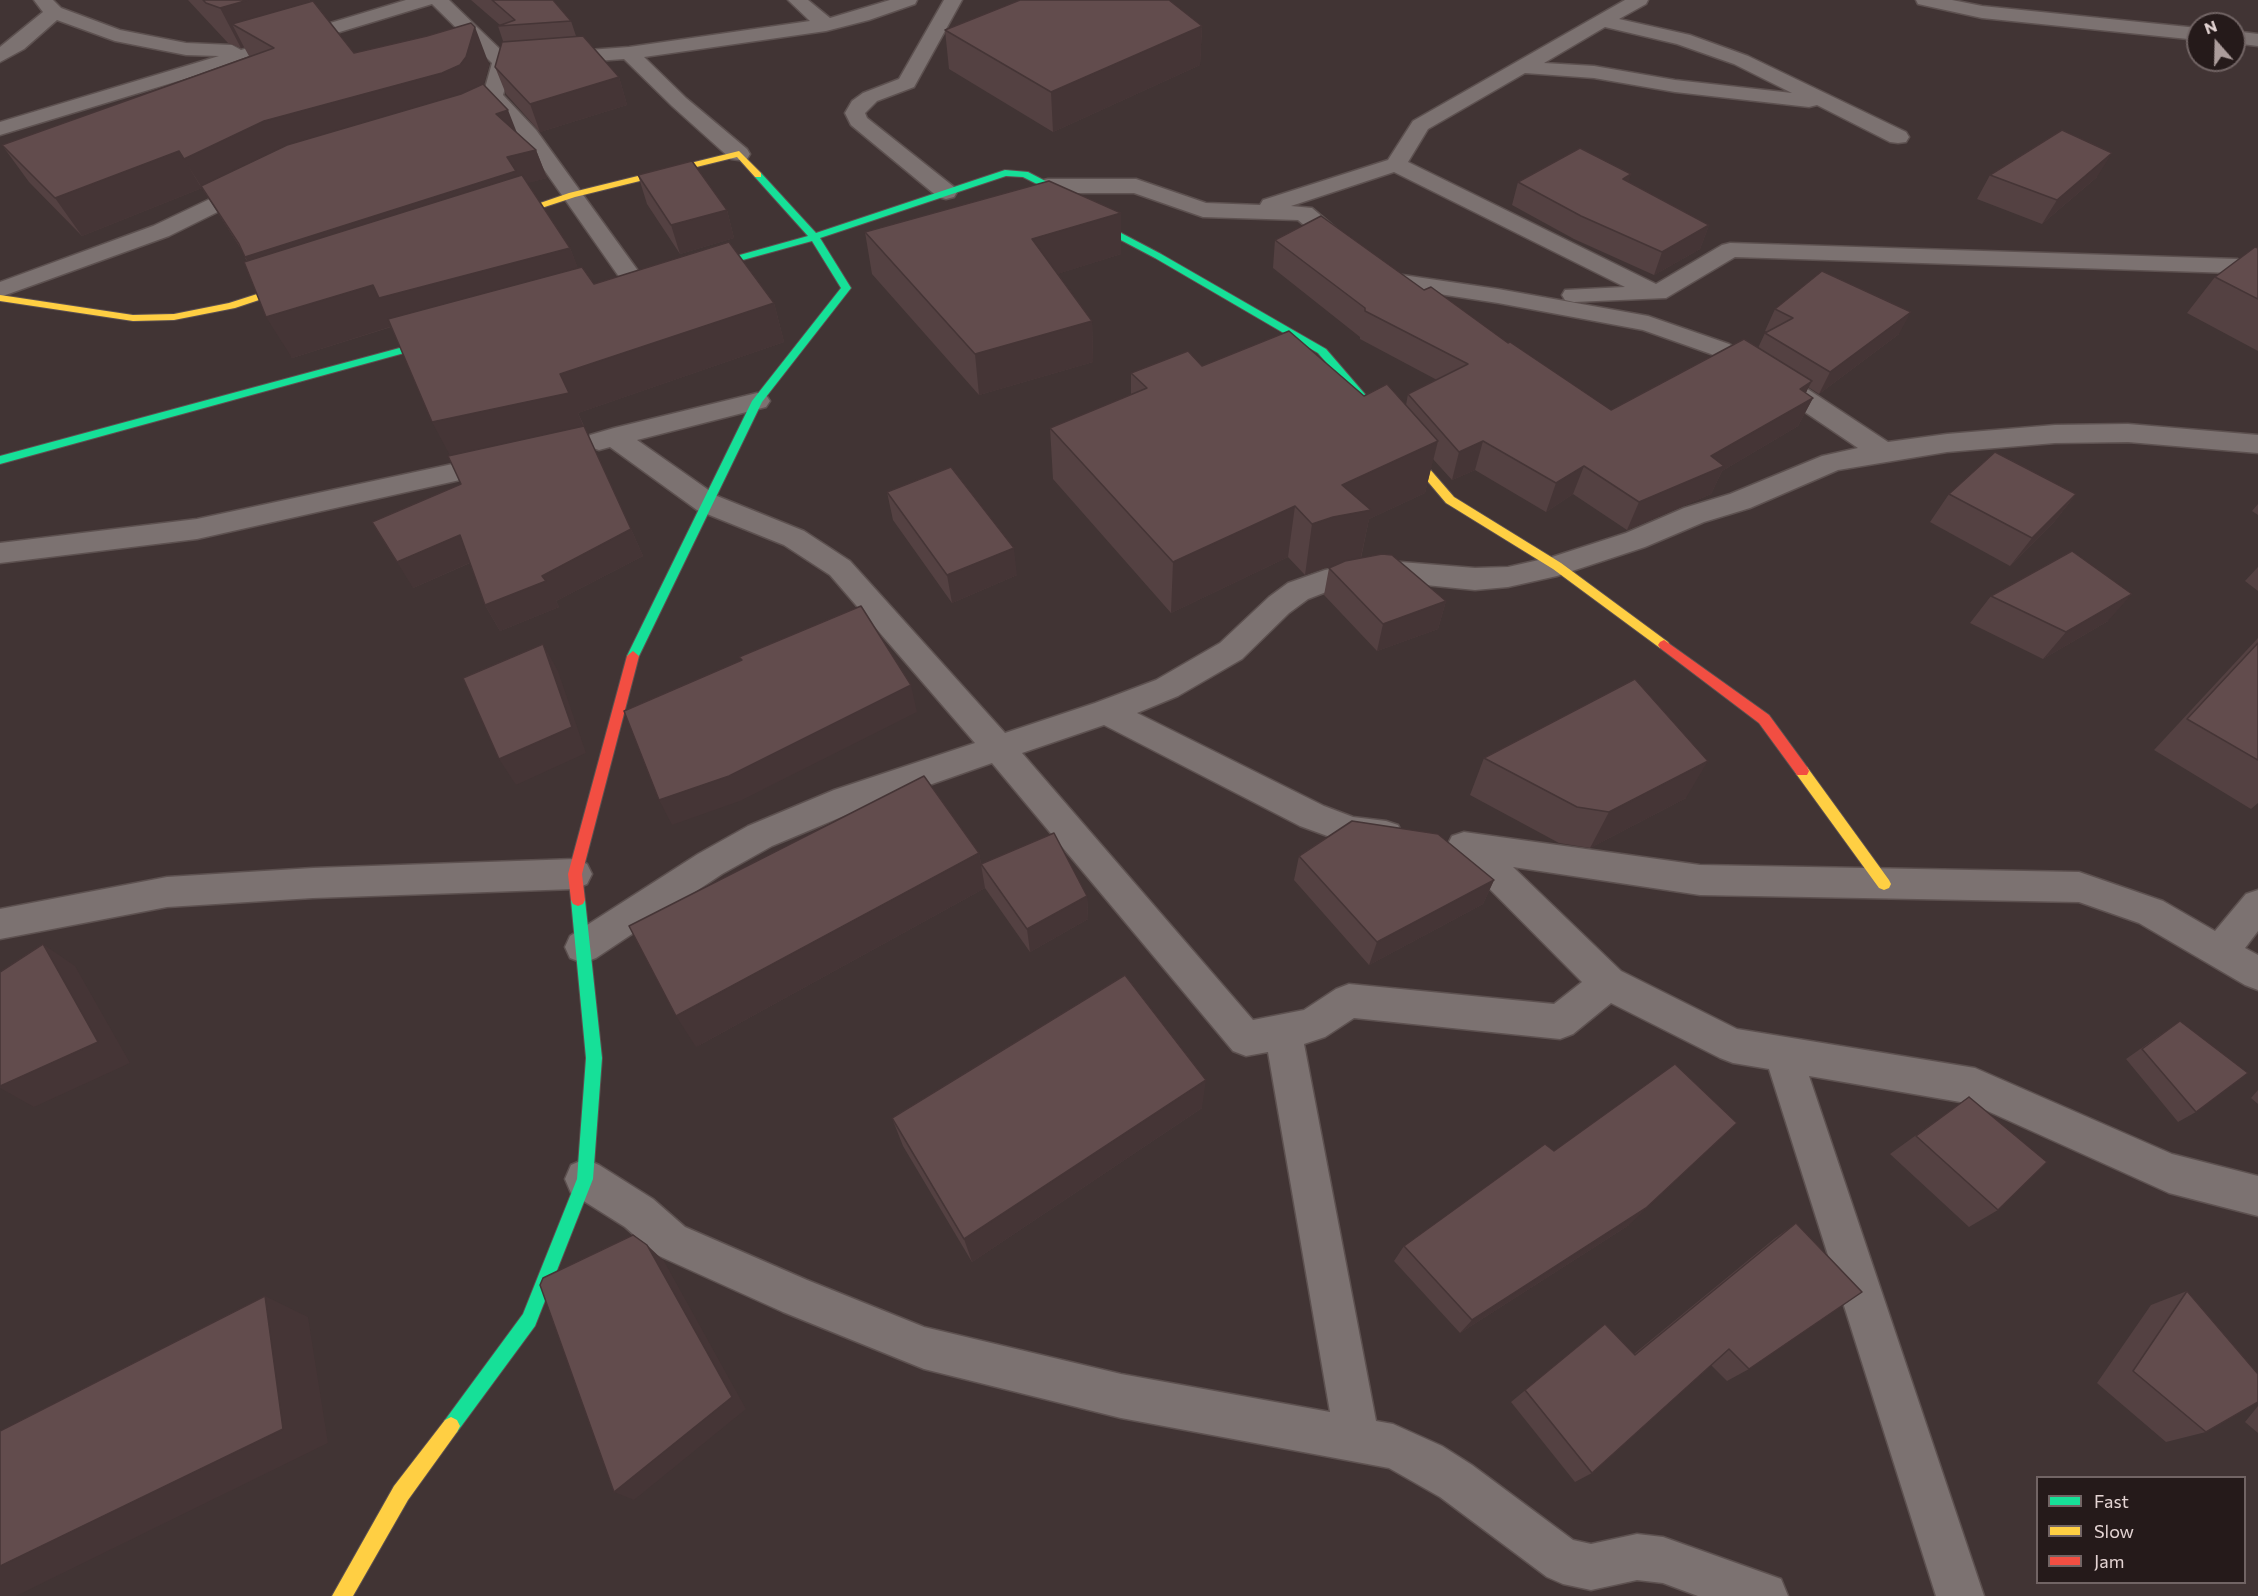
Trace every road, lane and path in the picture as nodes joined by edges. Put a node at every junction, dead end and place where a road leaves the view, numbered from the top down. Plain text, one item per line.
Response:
1 (426, 0) edge
2 (438, 0) edge
3 (797, 0) edge
4 (908, 0) edge
5 (953, 0) edge
6 (1639, 0) edge
7 (1925, 0) edge
8 (48, 6) edge
9 (1602, 21) junction
10 (826, 25) junction
11 (2186, 33) edge
12 (258, 52) junction
13 (629, 53) junction
14 (0, 56) edge
15 (502, 62) junction
16 (1522, 67) junction
17 (493, 96) junction
18 (1829, 103) junction
19 (431, 126) edge
20 (0, 129) edge
21 (1898, 137) dead end
22 (739, 154) junction
23 (1396, 164) junction
24 (272, 176) edge
25 (1048, 186) junction
26 (946, 192) junction
27 (572, 195) junction
28 (1203, 210) junction
29 (481, 225) edge
30 (813, 237) junction
31 (681, 274) edge
32 (2258, 276) edge
33 (310, 280) edge
34 (637, 286) edge
35 (0, 291) edge
36 (1658, 293) junction
37 (1498, 296) junction
38 (0, 298) edge
39 (461, 334) edge
40 (757, 401) junction
41 (614, 437) junction
42 (2258, 444) edge
43 (580, 445) edge
44 (1883, 452) junction
45 (522, 458) edge
46 (0, 460) edge
47 (707, 503) junction
48 (0, 553) edge
49 (1557, 567) junction
50 (1106, 712) junction
51 (999, 749) junction
52 (1470, 847) junction
53 (575, 874) junction
54 (1884, 884) junction
55 (2258, 905) edge
56 (0, 924) edge
57 (583, 946) junction
58 (2220, 952) junction
59 (2258, 974) edge
60 (1608, 983) junction
61 (1283, 1031) junction
62 (1783, 1055) junction
63 (585, 1179) junction
64 (2258, 1196) edge
65 (1357, 1440) junction
66 (342, 1596) edge
67 (1764, 1596) edge
68 (1960, 1596) edge

1 - 12 street
2 - 15 street
3 - 10 street
4 - 10 street
5 - 26 street
6 - 9 street
7 - 11 street
8 - 12 street
8 - 14 street
9 - 16 street
9 - 18 street
10 - 13 street
12 - 20 street
13 - 15 street
13 - 22 street
15 - 17 street
16 - 18 street
16 - 23 street
17 - 19 street
17 - 27 street
18 - 21 street
22 - 27 street
22 - 30 street
23 - 28 street
23 - 36 street
24 - 35 street
25 - 26 street
25 - 28 street
25 - 49 street
26 - 30 street
27 - 29 street
27 - 34 street
28 - 37 street
30 - 31 street
30 - 40 street
32 - 36 street
33 - 38 street
36 - 37 street
37 - 44 street
39 - 46 street
40 - 41 street
40 - 47 street
41 - 43 street
41 - 47 street
42 - 44 street
44 - 49 street
45 - 48 street
47 - 51 street
47 - 53 street
49 - 50 street
49 - 54 street
50 - 51 street
50 - 52 street
51 - 57 street
51 - 61 street
52 - 54 street
52 - 60 street
53 - 56 street
53 - 57 street
54 - 58 street
55 - 58 street
57 - 63 street
58 - 59 street
60 - 61 street
60 - 62 street
61 - 65 street
62 - 64 street
62 - 68 street
63 - 65 street
63 - 66 street
65 - 67 street

